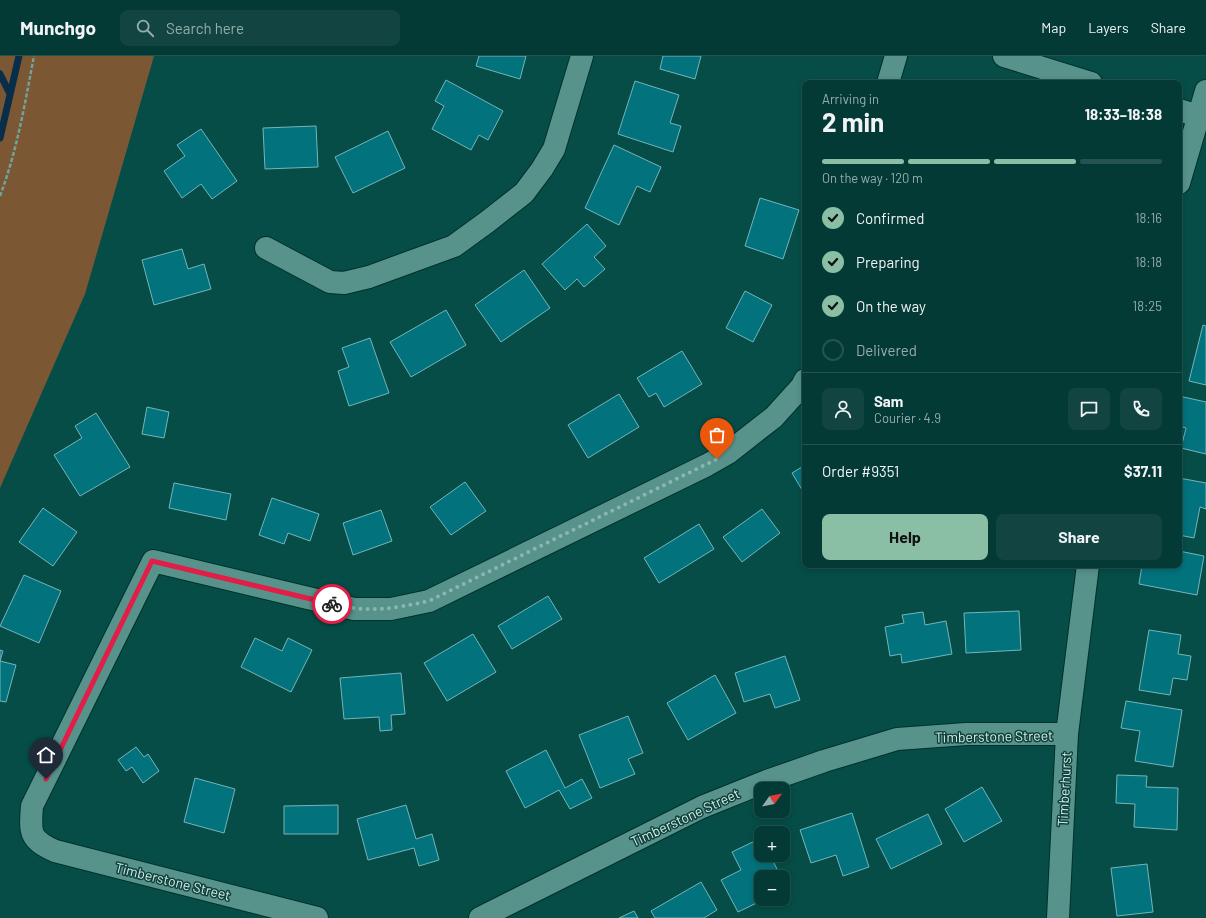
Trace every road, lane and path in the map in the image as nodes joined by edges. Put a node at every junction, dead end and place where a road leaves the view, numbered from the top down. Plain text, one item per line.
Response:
1 (34, 56) edge
2 (582, 56) edge
3 (896, 56) edge
4 (1004, 56) edge
5 (889, 80) edge
6 (1081, 80) edge
7 (1206, 91) edge
8 (1189, 114) edge
9 (1182, 162) edge
10 (0, 196) edge
11 (266, 248) dead end
12 (802, 386) edge
13 (1088, 568) edge
14 (1067, 734) junction
15 (317, 918) edge
16 (480, 918) edge
17 (1058, 918) edge

1 - 10 path
2 - 11 street
3 - 5 street
4 - 6 street
7 - 8 street
8 - 9 street
12 - 15 street, Timberstone Street
13 - 14 street, Timberhurst
14 - 16 street, Timberstone Street
14 - 17 street, Timberhurst

